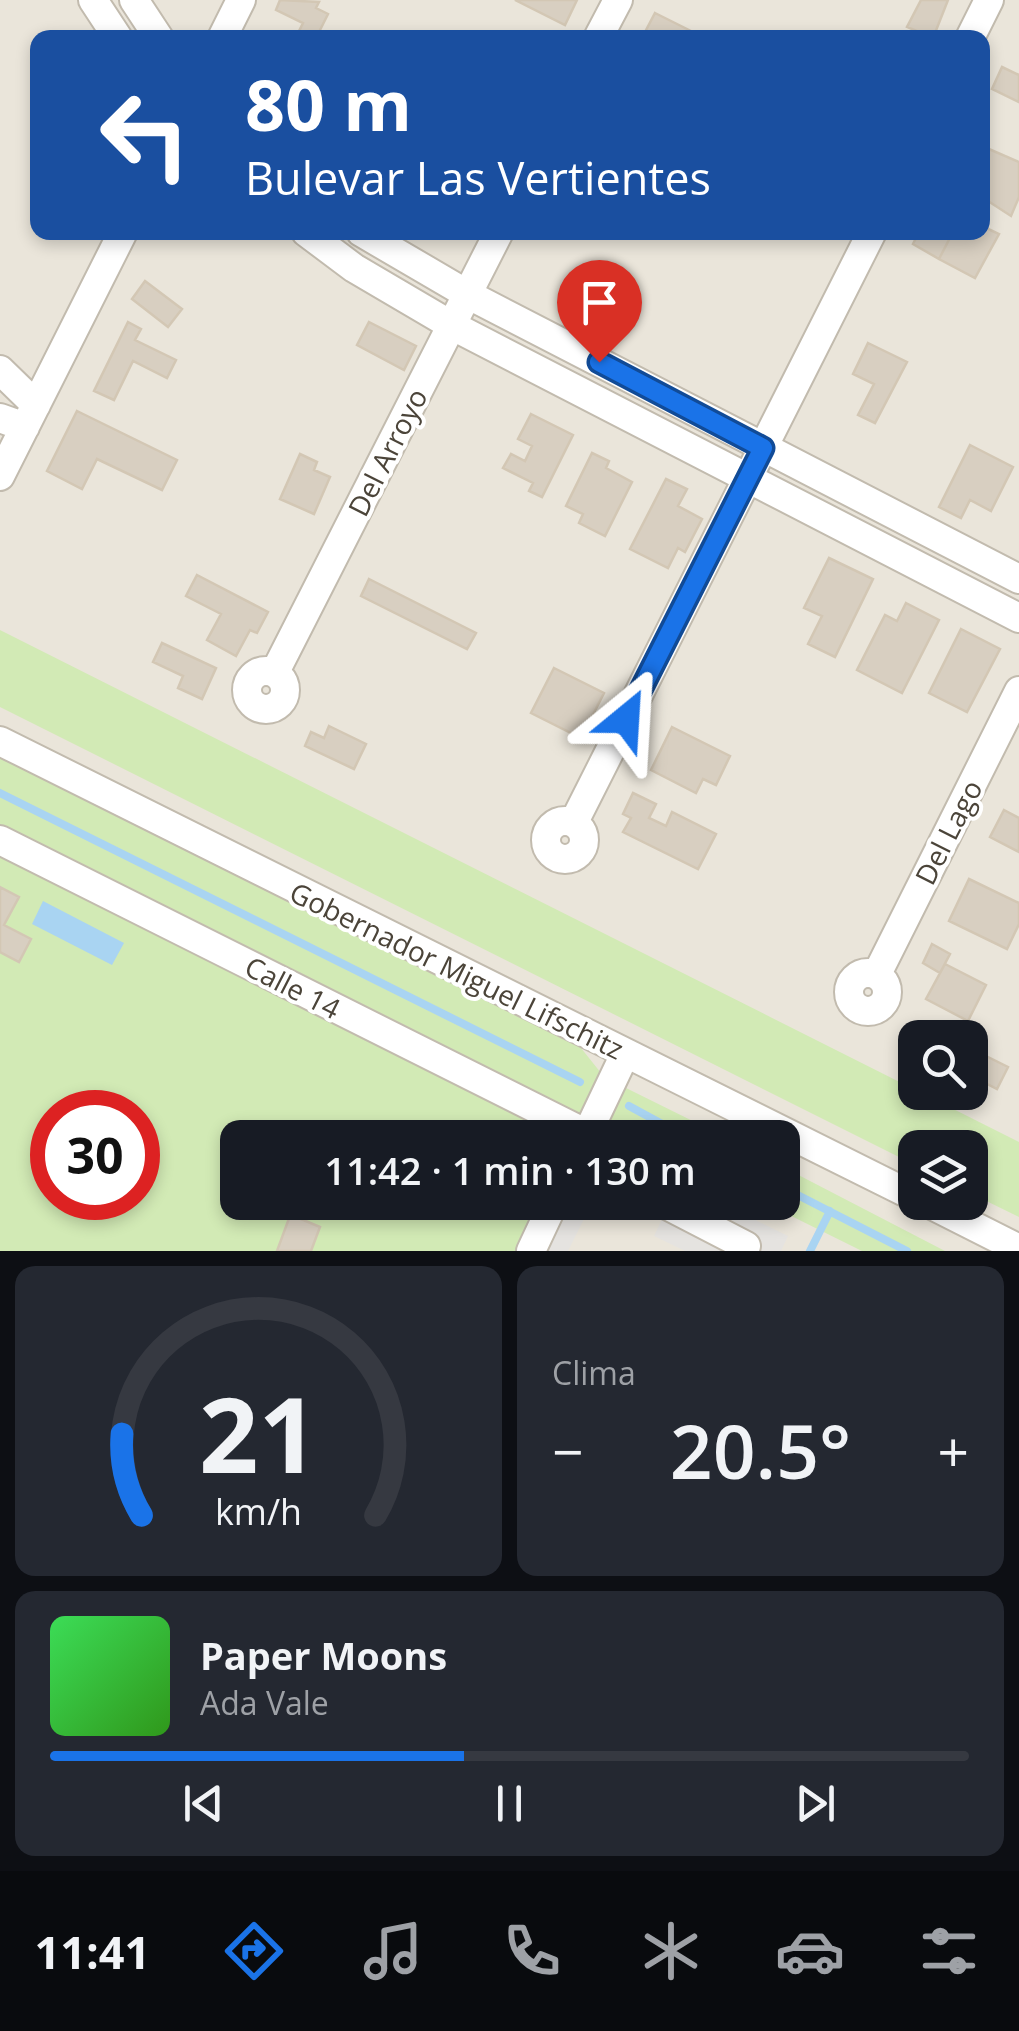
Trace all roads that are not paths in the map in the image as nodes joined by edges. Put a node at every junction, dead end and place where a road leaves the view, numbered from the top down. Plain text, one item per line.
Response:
1 (94, 0) edge
2 (134, 0) edge
3 (241, 0) edge
4 (618, 0) edge
5 (990, 0) edge
6 (113, 30) edge
7 (154, 30) edge
8 (226, 30) edge
9 (602, 30) edge
10 (974, 30) edge
11 (119, 240) edge
12 (317, 240) edge
13 (375, 240) edge
14 (495, 240) edge
15 (868, 240) edge
16 (467, 294) junction
17 (451, 325) junction
18 (0, 370) edge
19 (20, 417) edge
20 (763, 448) junction
21 (0, 476) edge
22 (748, 478) junction
23 (1019, 579) edge
24 (1019, 618) edge
25 (274, 672) dead end
26 (1019, 691) edge
27 (0, 741) edge
28 (574, 822) dead end
29 (0, 840) edge
30 (877, 974) dead end
31 (626, 1054) junction
32 (554, 1120) edge
33 (594, 1120) edge
34 (898, 1189) edge
35 (546, 1220) edge
36 (696, 1220) edge
37 (962, 1220) edge
38 (746, 1246) dead end
39 (1019, 1249) edge
40 (531, 1251) edge

1 - 6 street
2 - 7 street
3 - 8 street
4 - 9 street
5 - 10 street
11 - 19 street
12 - 17 street
13 - 16 street
14 - 16 street, Del Arroyo
15 - 20 street
16 - 17 street, Del Arroyo
16 - 20 street
17 - 22 street
17 - 25 street, Del Arroyo
18 - 19 street
19 - 21 street
20 - 22 street
20 - 23 street
22 - 24 street
22 - 28 street
26 - 30 street, Del Lago
27 - 31 street, Gobernador Miguel Lifschitz
29 - 32 street, Calle 14
31 - 33 street, Calle 14
31 - 34 street, Gobernador Miguel Lifschitz
35 - 40 street
36 - 38 street
37 - 39 street

